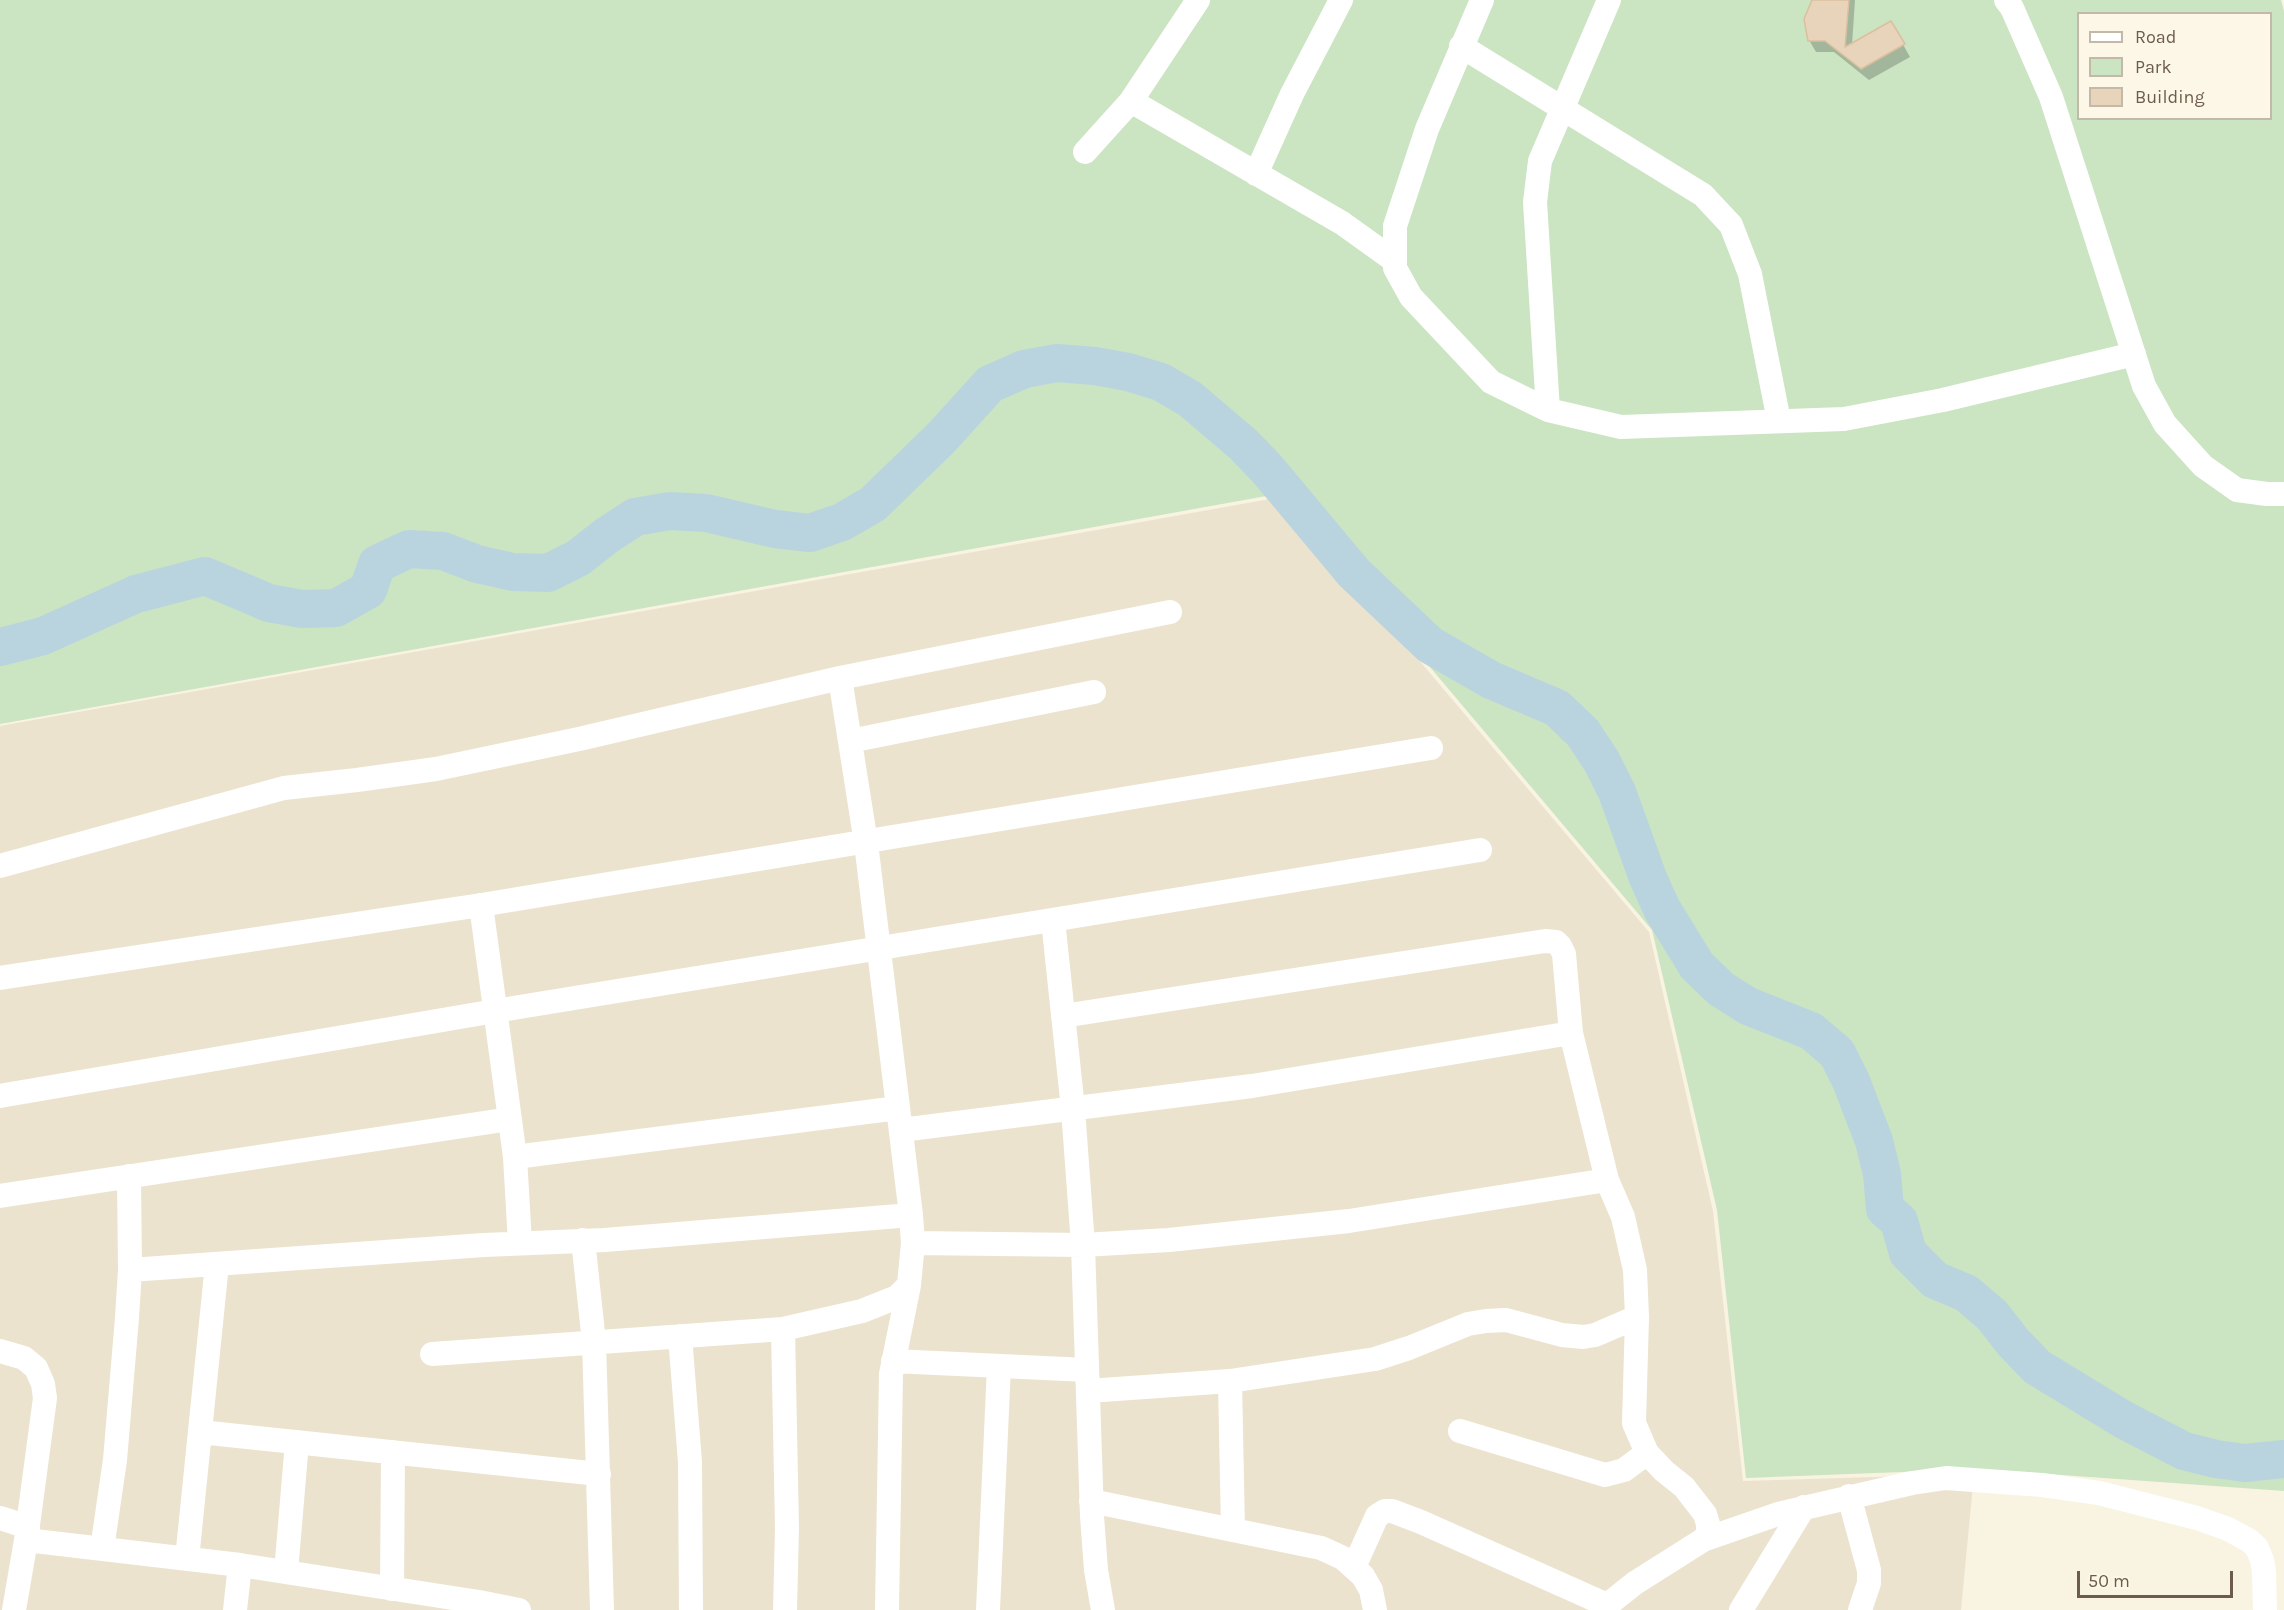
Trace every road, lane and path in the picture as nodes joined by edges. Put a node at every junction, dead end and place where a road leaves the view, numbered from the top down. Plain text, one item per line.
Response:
1 (1198, 0) edge
2 (1341, 0) edge
3 (1482, 0) edge
4 (1609, 0) edge
5 (2006, 0) edge
6 (1461, 46) junction
7 (1131, 101) junction
8 (1563, 107) junction
9 (1084, 152) dead end
10 (1256, 174) junction
11 (1395, 261) junction
12 (2134, 354) junction
13 (1548, 410) junction
14 (1779, 421) junction
15 (2284, 494) edge
16 (1170, 612) dead end
17 (840, 678) junction
18 (1094, 692) dead end
19 (850, 741) junction
20 (1431, 748) dead end
21 (866, 843) junction
22 (1480, 850) dead end
23 (0, 866) edge
24 (482, 905) junction
25 (1053, 920) junction
26 (879, 949) junction
27 (0, 978) edge
28 (495, 1011) junction
29 (1063, 1016) junction
30 (1571, 1033) junction
31 (0, 1096) edge
32 (1073, 1109) junction
33 (510, 1119) junction
34 (900, 1119) junction
35 (515, 1157) junction
36 (129, 1176) junction
37 (1607, 1180) junction
38 (0, 1196) edge
39 (911, 1215) junction
40 (583, 1240) junction
41 (520, 1243) junction
42 (913, 1243) junction
43 (1083, 1245) junction
44 (217, 1264) junction
45 (130, 1270) junction
46 (909, 1285) junction
47 (1637, 1317) junction
48 (783, 1329) junction
49 (680, 1336) junction
50 (594, 1342) junction
51 (0, 1351) edge
52 (432, 1354) dead end
53 (893, 1361) junction
54 (999, 1366) junction
55 (1087, 1380) junction
56 (1230, 1381) junction
57 (1460, 1431) dead end
58 (200, 1432) junction
59 (297, 1442) junction
60 (393, 1452) junction
61 (1647, 1453) junction
62 (599, 1474) junction
63 (1849, 1496) junction
64 (1091, 1501) junction
65 (1804, 1507) junction
66 (0, 1518) edge
67 (1233, 1530) junction
68 (27, 1533) junction
69 (1703, 1540) junction
70 (102, 1549) junction
71 (187, 1559) junction
72 (240, 1565) junction
73 (1354, 1567) junction
74 (286, 1572) junction
75 (392, 1589) junction
76 (1604, 1607) edge
77 (14, 1610) edge
78 (235, 1610) edge
79 (519, 1610) edge
80 (602, 1610) edge
81 (691, 1610) edge
82 (785, 1610) edge
83 (887, 1610) edge
84 (988, 1610) edge
85 (1103, 1610) edge
86 (1376, 1610) edge
87 (1741, 1610) edge
88 (1860, 1610) edge
89 (2265, 1610) edge

1 - 7 street
2 - 10 street
3 - 6 street
4 - 8 street
5 - 12 street
6 - 8 street
6 - 11 street
7 - 9 street
7 - 10 street
8 - 13 street
8 - 14 street
10 - 11 street
11 - 13 street
12 - 14 street
12 - 15 street
13 - 14 street
16 - 17 street
17 - 19 street
17 - 23 street
18 - 19 street
19 - 21 street
20 - 21 street
21 - 24 street
21 - 26 street
22 - 25 street
24 - 27 street
24 - 28 street
25 - 26 street
25 - 29 street
26 - 28 street
26 - 34 street
28 - 31 street
28 - 33 street
29 - 30 street
29 - 32 street
30 - 32 street
30 - 37 street
32 - 34 street
32 - 43 street
33 - 35 street
33 - 36 street
34 - 35 street
34 - 39 street
35 - 41 street
36 - 38 street
36 - 45 street
37 - 43 street
37 - 47 street
39 - 40 street
39 - 42 street
40 - 41 street
40 - 50 street
41 - 44 street
42 - 43 street
42 - 46 street
43 - 55 street
44 - 45 street
44 - 58 street
45 - 70 street
46 - 48 street
46 - 53 street
47 - 56 street
47 - 61 street
48 - 49 street
48 - 82 street
49 - 50 street
49 - 81 street
50 - 52 street
50 - 62 street
51 - 68 street
53 - 54 street
53 - 83 street
54 - 55 street
54 - 84 street
55 - 56 street
55 - 64 street
56 - 67 street
57 - 61 street
58 - 59 street
58 - 71 street
59 - 60 street
59 - 74 street
60 - 62 street
60 - 75 street
61 - 69 street
62 - 80 street
63 - 65 street
63 - 88 street
63 - 89 street
64 - 67 street
64 - 85 street
65 - 69 street
65 - 87 street
66 - 68 street
67 - 73 street
68 - 70 street
68 - 77 street
69 - 76 street
70 - 71 street
71 - 72 street
72 - 74 street
72 - 78 street
73 - 76 street
73 - 86 street
74 - 75 street
75 - 79 street

